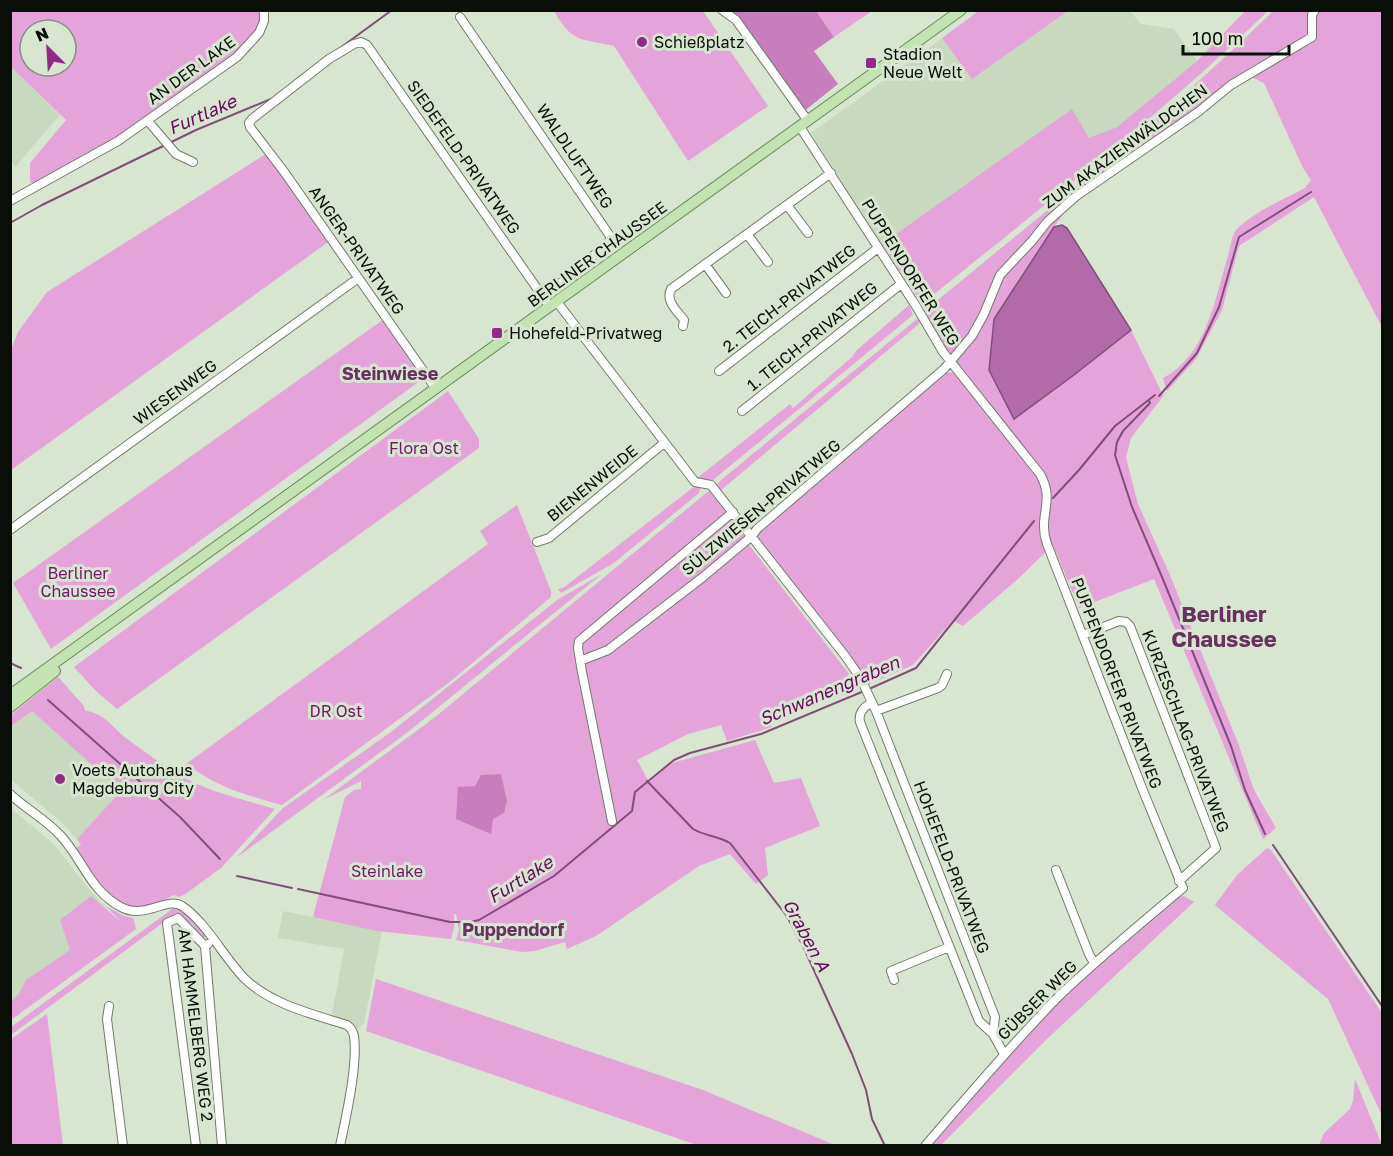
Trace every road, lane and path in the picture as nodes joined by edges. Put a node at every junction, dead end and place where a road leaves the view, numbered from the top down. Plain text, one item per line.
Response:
1 (264, 10) edge
2 (722, 10) edge
3 (961, 10) edge
4 (1315, 10) edge
5 (460, 17) dead end
6 (148, 121) junction
7 (804, 124) junction
8 (251, 129) joint
9 (194, 162) dead end
10 (831, 173) junction
11 (10, 201) edge
12 (787, 205) junction
13 (808, 233) dead end
14 (747, 234) junction
15 (878, 248) junction
16 (768, 262) dead end
17 (705, 264) junction
18 (357, 279) junction
19 (901, 284) junction
20 (726, 292) dead end
21 (550, 302) junction
22 (683, 326) dead end
23 (951, 361) junction
24 (719, 371) dead end
25 (436, 389) junction
26 (742, 411) dead end
27 (664, 443) junction
28 (1046, 485) joint
29 (733, 512) junction
30 (10, 530) edge
31 (753, 536) junction
32 (537, 542) dead end
33 (105, 628) junction
34 (1083, 635) junction
35 (580, 661) junction
36 (947, 674) dead end
37 (10, 695) edge
38 (870, 700) junction
39 (10, 707) edge
40 (876, 711) junction
41 (10, 794) edge
42 (612, 821) dead end
43 (1056, 870) dead end
44 (1181, 884) junction
45 (213, 940) junction
46 (205, 946) junction
47 (950, 947) junction
48 (1094, 963) junction
49 (894, 980) dead end
50 (109, 1006) dead end
51 (993, 1034) junction
52 (1004, 1054) junction
53 (123, 1146) edge
54 (196, 1146) edge
55 (222, 1146) edge
56 (340, 1146) edge
57 (925, 1146) edge

1 - 6 street, AN DER LAKE
2 - 7 street
3 - 7 main road, BERLINER CHAUSSEE
4 - 23 street, ZUM AKAZIENWÄLDCHEN
5 - 21 street, WALDLUFTWEG
6 - 9 street, AN DER LAKE
6 - 11 street, AN DER LAKE
7 - 10 street, PUPPENDORFER WEG
7 - 21 main road, BERLINER CHAUSSEE
8 - 18 street, ANGER-PRIVATWEG
8 - 21 street, SIEDEFELD-PRIVATWEG
10 - 12 street
10 - 15 street, PUPPENDORFER WEG
12 - 13 street
12 - 14 street
14 - 16 street
14 - 17 street
15 - 19 street, PUPPENDORFER WEG
15 - 24 street, 2. TEICH-PRIVATWEG
17 - 20 street
17 - 22 street
18 - 25 street, ANGER-PRIVATWEG
18 - 30 street, WIESENWEG
19 - 23 street, PUPPENDORFER WEG
19 - 26 street, 1. TEICH-PRIVATWEG
21 - 25 main road, BERLINER CHAUSSEE
21 - 27 street, HOHEFELD-PRIVATWEG
23 - 28 street, PUPPENDORFER WEG
23 - 31 street, SÜLZWIESEN-PRIVATWEG
25 - 33 main road, BERLINER CHAUSSEE
27 - 29 street, HOHEFELD-PRIVATWEG
27 - 32 street, BIENENWEIDE
28 - 34 street, PUPPENDORFER PRIVATWEG
29 - 31 street, HOHEFELD-PRIVATWEG
29 - 35 street
31 - 35 street, SÜLZWIESEN-PRIVATWEG
31 - 38 street, HOHEFELD-PRIVATWEG
33 - 37 main road, BERLINER CHAUSSEE
33 - 39 main road, BERLINER CHAUSSEE
34 - 44 street, PUPPENDORFER PRIVATWEG
34 - 44 street, KURZESCHLAG-PRIVATWEG
35 - 42 street
36 - 40 street
38 - 40 street, HOHEFELD-PRIVATWEG
38 - 47 street, HOHEFELD-PRIVATWEG
40 - 51 street, HOHEFELD-PRIVATWEG
41 - 45 street
43 - 48 street
44 - 48 street, GÜBSER WEG
45 - 46 street
45 - 56 street
46 - 54 street, AM HAMMELBERG WEG 2
46 - 55 street
47 - 49 street, HOHEFELD-PRIVATWEG
47 - 51 street, HOHEFELD-PRIVATWEG
48 - 52 street, GÜBSER WEG
50 - 53 street
51 - 52 street, HOHEFELD-PRIVATWEG
52 - 57 street, GÜBSER WEG

